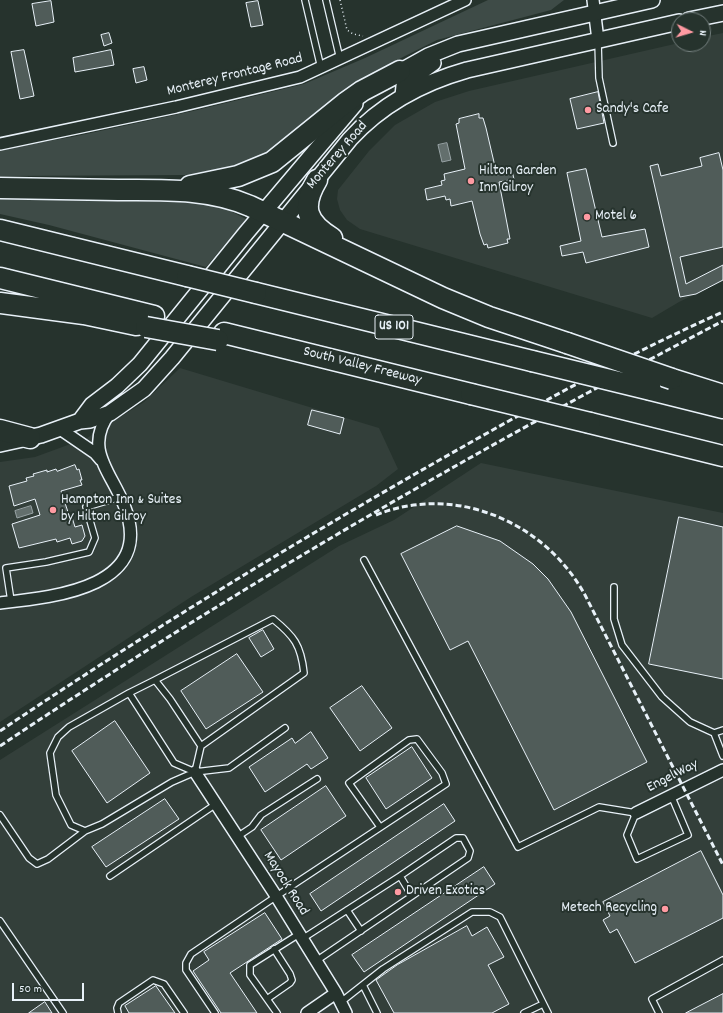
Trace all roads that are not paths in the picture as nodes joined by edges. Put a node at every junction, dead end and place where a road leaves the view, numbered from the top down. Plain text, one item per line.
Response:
1 (305, 0) edge
2 (326, 0) edge
3 (464, 0) edge
4 (652, 0) edge
5 (595, 6) edge
6 (723, 13) edge
7 (711, 15) edge
8 (671, 24) edge
9 (478, 39) junction
10 (598, 40) junction
11 (340, 59) junction
12 (321, 68) junction
13 (400, 71) junction
14 (403, 96) junction
15 (613, 143) dead end
16 (0, 144) edge
17 (317, 180) junction
18 (0, 188) edge
19 (170, 190) junction
20 (263, 213) junction
21 (282, 222) junction
22 (0, 230) edge
23 (0, 278) edge
24 (443, 298) junction
25 (0, 303) edge
26 (150, 321) junction
27 (723, 395) edge
28 (723, 408) edge
29 (110, 413) junction
30 (80, 421) junction
31 (60, 429) junction
32 (0, 430) edge
33 (30, 438) junction
34 (0, 444) edge
35 (723, 456) edge
36 (101, 460) junction
37 (120, 497) junction
38 (364, 560) dead end
39 (614, 587) dead end
40 (6, 602) edge
41 (155, 680) junction
42 (130, 693) junction
43 (285, 728) dead end
44 (723, 730) edge
45 (714, 733) junction
46 (201, 746) junction
47 (723, 756) edge
48 (723, 770) edge
49 (195, 772) junction
50 (317, 779) dead end
51 (671, 794) junction
52 (217, 804) junction
53 (636, 813) junction
54 (0, 816) edge
55 (380, 827) junction
56 (85, 831) junction
57 (237, 837) junction
58 (110, 876) dead end
59 (400, 876) junction
60 (276, 896) junction
61 (412, 896) junction
62 (347, 910) junction
63 (0, 921) edge
64 (361, 931) junction
65 (300, 936) junction
66 (274, 949) junction
67 (723, 960) edge
68 (316, 961) junction
69 (363, 985) junction
70 (339, 998) junction
71 (267, 999) junction
72 (543, 1004) junction
73 (62, 1013) edge
74 (118, 1013) edge
75 (184, 1013) edge
76 (215, 1013) edge
77 (277, 1013) edge
78 (306, 1013) edge
79 (346, 1013) edge
80 (377, 1013) edge
81 (524, 1013) edge
82 (548, 1013) edge
83 (659, 1013) edge

1 - 12 lane
2 - 11 lane
3 - 11 street, Monterey Frontage Road
4 - 5 main road, Monterey Road
5 - 9 main road, Monterey Road
5 - 10 street
6 - 7 main road
8 - 10 main road, Monterey Road
9 - 13 main road, Monterey Road
9 - 14 main road
10 - 14 main road, Monterey Road
10 - 15 lane
11 - 12 street, Monterey Frontage Road
12 - 16 street, Monterey Frontage Road
13 - 19 highway
13 - 20 main road, Monterey Road
14 - 17 main road, Monterey Road
17 - 21 main road, Monterey Road
17 - 24 highway
18 - 19 highway
19 - 20 highway
20 - 21 highway
20 - 30 main road, Monterey Road
21 - 24 highway
21 - 29 main road, Monterey Road
22 - 28 highway, US 101, bridge
23 - 26 highway, South Valley Freeway
24 - 27 highway, bridge
25 - 26 highway
26 - 35 highway, South Valley Freeway, bridge
29 - 30 main road, Monterey Road
29 - 36 street
30 - 31 main road, Monterey Road
31 - 33 main road, Monterey Road
31 - 36 street
32 - 33 highway
33 - 34 main road, Monterey Road
36 - 37 street
37 - 40 street
37 - 40 lane
38 - 53 lane
39 - 45 lane
41 - 42 lane
41 - 46 lane
41 - 46 lane
42 - 49 lane
42 - 56 lane
43 - 49 lane
44 - 45 lane
45 - 47 lane
46 - 49 lane
48 - 51 street, Engel Way
49 - 52 street, Mayock Road
49 - 56 lane
50 - 57 lane
51 - 53 street, Engel Way
51 - 53 lane
52 - 57 street, Mayock Road
52 - 58 lane
54 - 56 lane
55 - 55 lane
55 - 60 lane
57 - 60 street, Mayock Road
59 - 61 lane
59 - 61 lane
59 - 62 lane
60 - 65 street, Mayock Road
60 - 76 lane
61 - 64 lane
62 - 64 lane
62 - 65 lane
63 - 73 lane
64 - 68 lane
65 - 66 lane
65 - 68 street, Mayock Road
66 - 71 lane
66 - 71 lane
67 - 83 lane
68 - 70 street, Mayock Road
69 - 70 lane
69 - 72 lane
69 - 80 lane
70 - 78 street
70 - 79 street, Mayock Road
71 - 77 lane
72 - 81 lane
72 - 82 lane
74 - 75 lane

